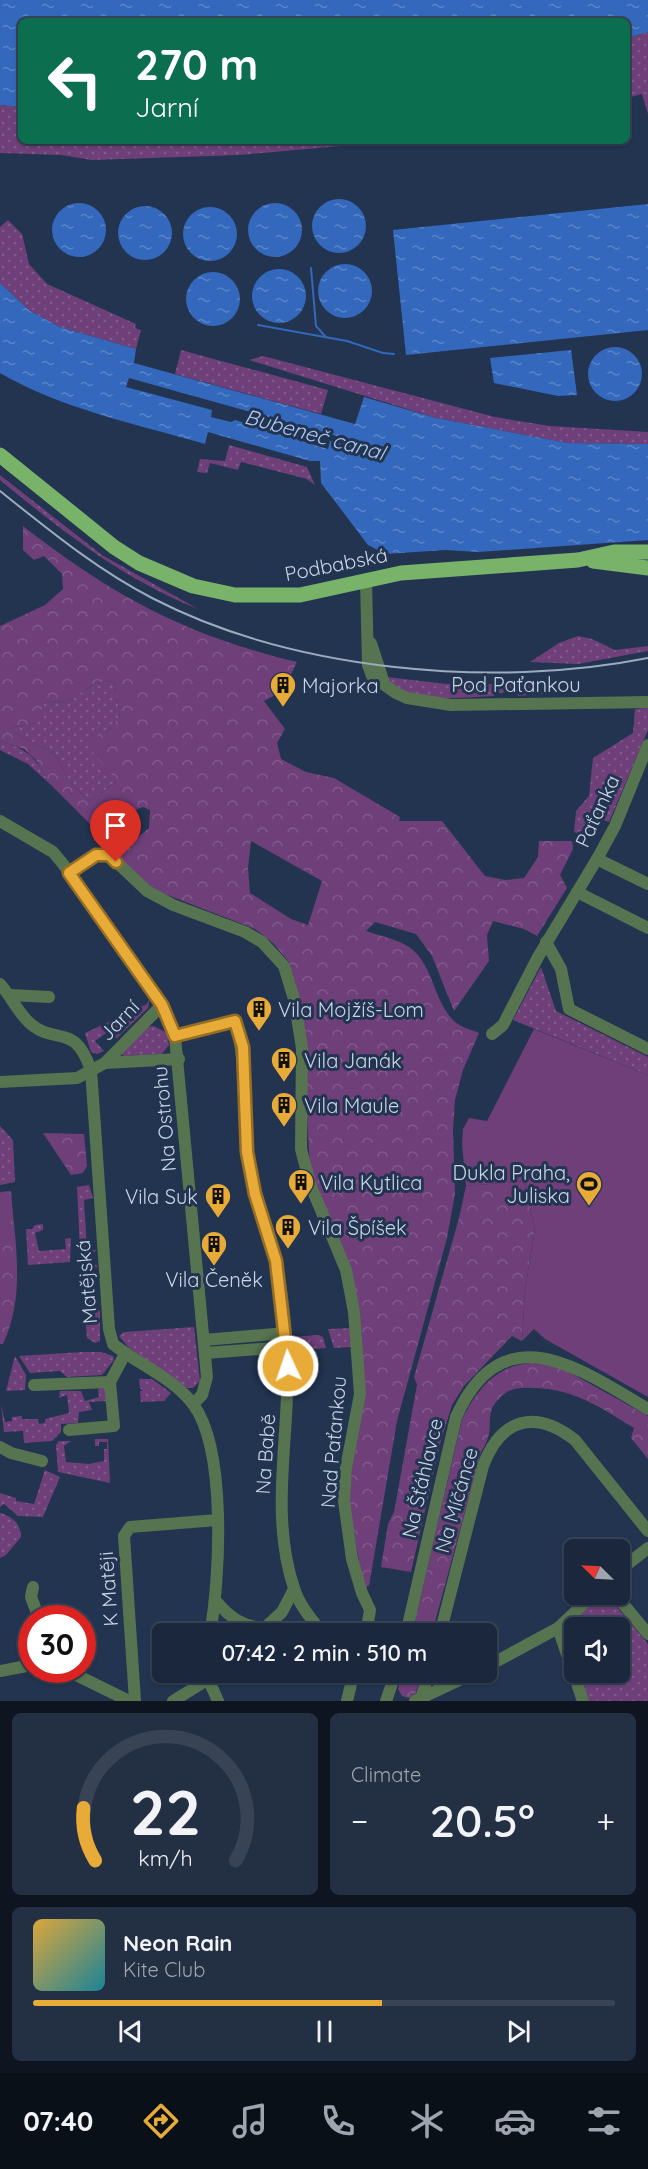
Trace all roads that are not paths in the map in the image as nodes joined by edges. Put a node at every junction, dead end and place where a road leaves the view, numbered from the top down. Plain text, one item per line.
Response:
1 (0, 455) edge
2 (646, 551) edge
3 (578, 560) junction
4 (648, 568) edge
5 (366, 580) junction
6 (648, 702) edge
7 (648, 745) edge
8 (0, 821) edge
9 (597, 859) junction
10 (69, 873) junction
11 (648, 884) edge
12 (577, 892) junction
13 (648, 928) edge
14 (546, 942) junction
15 (0, 984) edge
16 (10, 995) junction
17 (49, 997) dead end
18 (162, 1005) junction
19 (492, 1034) dead end
20 (175, 1036) junction
21 (648, 1049) edge
22 (179, 1059) junction
23 (105, 1063) junction
24 (91, 1070) junction
25 (0, 1082) edge
26 (285, 1333) junction
27 (204, 1340) junction
28 (287, 1347) junction
29 (205, 1353) junction
30 (125, 1354) junction
31 (110, 1382) junction
32 (34, 1385) dead end
33 (193, 1404) junction
34 (648, 1409) edge
35 (69, 1430) dead end
36 (0, 1447) edge
37 (42, 1461) dead end
38 (217, 1520) junction
39 (648, 1531) edge
40 (648, 1548) edge
41 (630, 1562) edge
42 (33, 1587) dead end
43 (294, 1589) junction
44 (216, 1601) junction
45 (35, 1605) edge
46 (583, 1605) edge
47 (624, 1605) edge
48 (282, 1612) junction
49 (307, 1614) junction
50 (212, 1623) edge
51 (242, 1623) edge
52 (270, 1623) edge
53 (314, 1623) edge
54 (368, 1623) edge
55 (409, 1623) edge
56 (443, 1623) edge
57 (558, 1629) junction
58 (648, 1634) edge
59 (497, 1661) edge
60 (18, 1668) edge
61 (0, 1671) edge
62 (92, 1683) edge
63 (198, 1683) edge
64 (212, 1683) edge
65 (351, 1683) edge
66 (392, 1683) edge
67 (425, 1683) edge
68 (453, 1683) edge
69 (418, 1700) edge
70 (129, 1701) edge
71 (135, 1701) edge
72 (173, 1701) edge
73 (218, 1701) edge
74 (347, 1701) edge
75 (386, 1701) edge
76 (583, 1701) edge

1 - 5 main road, Podbabská
2 - 3 main road, Podbabská
3 - 4 main road, Podbabská
3 - 5 main road, Podbabská
5 - 6 street, Pod Paťankou
7 - 9 street, Paťanka
8 - 10 street, Na Ostrohu
9 - 11 street
9 - 12 street, Paťanka
10 - 18 street, Na Ostrohu
10 - 54 street, Nad Paťankou
12 - 13 street
12 - 14 street, Paťanka
14 - 19 street, Paťanka
14 - 21 street
15 - 16 street, Matějská
16 - 17 street
16 - 24 street, Matějská
18 - 20 street, Na Ostrohu
18 - 23 street, Jarní
20 - 22 street, Na Ostrohu
20 - 26 street, Na Babě
22 - 23 street, Jarní
22 - 27 street, Na Ostrohu
23 - 24 street, Jarní
24 - 25 street, Jarní
24 - 30 street, Matějská
26 - 27 street
26 - 28 street, Na Babě
27 - 29 street, Na Ostrohu
28 - 29 street
28 - 43 street, Na Babě
29 - 33 street, Na Ostrohu
30 - 31 street
30 - 33 street, Matějská
31 - 32 street
31 - 35 street
33 - 38 street, Matějská
34 - 55 street, Na Šťáhlavce
36 - 37 street
38 - 44 street, Matějská
38 - 71 street, K Matěji
39 - 56 street, Na Míčánce
40 - 41 street
42 - 45 street
43 - 48 street
43 - 49 street, Na Babě
44 - 50 street, Matějská
44 - 51 street
46 - 57 street
47 - 58 street
48 - 49 street
48 - 52 street
49 - 53 street, Na Babě
57 - 59 street
57 - 76 street
60 - 61 street
62 - 70 street
63 - 72 street
64 - 73 street
65 - 74 street
66 - 75 street
67 - 69 street
68 - 69 street

